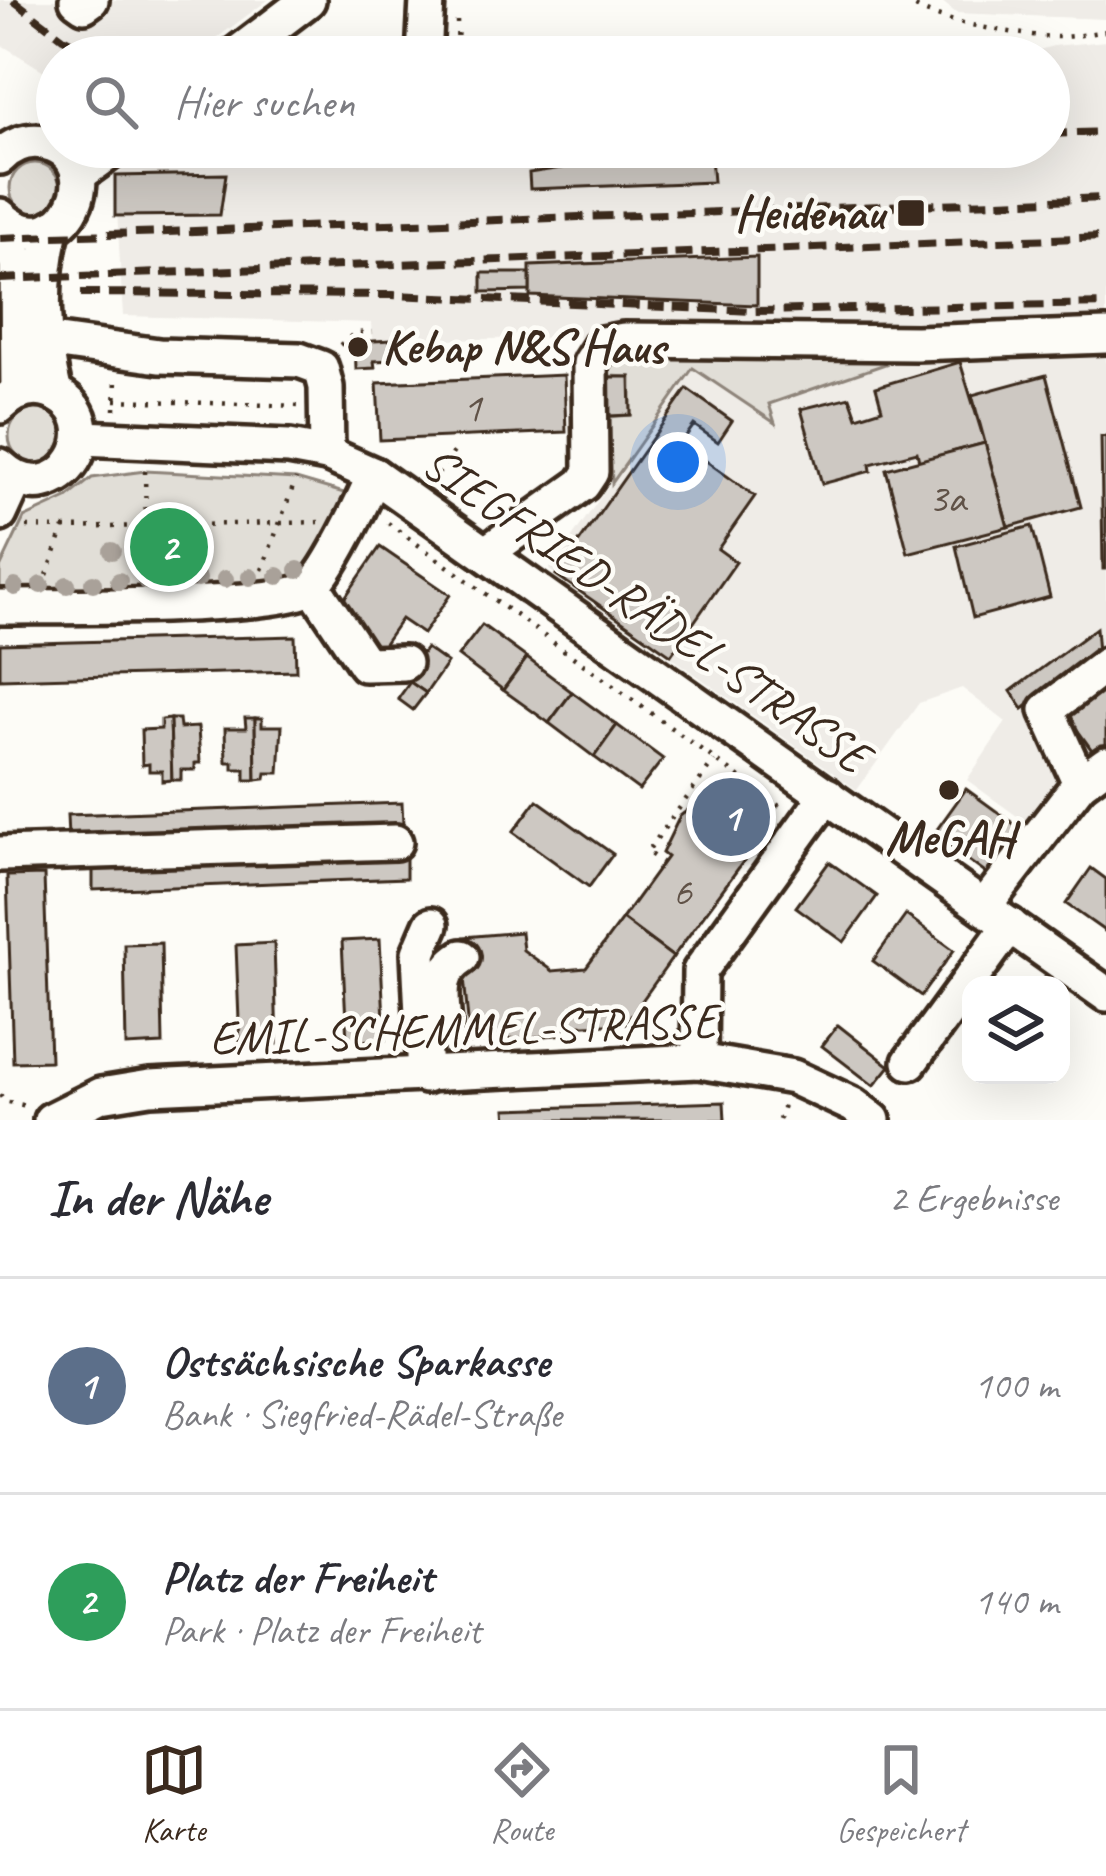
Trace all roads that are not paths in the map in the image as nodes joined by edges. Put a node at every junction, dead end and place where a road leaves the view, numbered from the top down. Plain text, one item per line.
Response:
1 (77, 0) edge
2 (91, 0) edge
3 (308, 0) edge
4 (427, 0) edge
5 (261, 36) edge
6 (425, 36) edge
7 (36, 143) edge
8 (0, 158) edge
9 (74, 168) edge
10 (88, 168) edge
11 (78, 175) junction
12 (5, 221) edge
13 (53, 227) junction
14 (1106, 336) edge
15 (46, 340) junction
16 (55, 394) junction
17 (9, 399) edge
18 (82, 437) junction
19 (327, 454) junction
20 (8, 472) edge
21 (363, 499) junction
22 (0, 514) edge
23 (486, 553) junction
24 (313, 586) junction
25 (0, 607) edge
26 (404, 663) dead end
27 (1106, 665) edge
28 (1093, 774) edge
29 (826, 795) junction
30 (395, 842) dead end
31 (0, 854) edge
32 (997, 916) junction
33 (431, 925) dead end
34 (462, 957) dead end
35 (1106, 994) edge
36 (699, 1061) junction
37 (910, 1063) dead end
38 (435, 1075) junction
39 (51, 1120) edge
40 (873, 1120) edge

1 - 2 street
3 - 5 street
4 - 6 street
7 - 8 street
9 - 11 street
10 - 11 street
11 - 13 street
12 - 13 street
12 - 17 street
13 - 15 street
14 - 23 street
15 - 16 street
15 - 19 street
16 - 17 street
16 - 18 street
18 - 19 street, SIEGFRIED-RÄDEL-STRASSE
18 - 20 street
19 - 21 street, SIEGFRIED-RÄDEL-STRASSE
20 - 22 street
21 - 23 street, SIEGFRIED-RÄDEL-STRASSE
21 - 24 street
23 - 29 street, SIEGFRIED-RÄDEL-STRASSE
24 - 25 street
24 - 26 street
27 - 28 street
28 - 32 street
29 - 32 street, SIEGFRIED-RÄDEL-STRASSE
29 - 36 street
30 - 31 street
32 - 35 street, SIEGFRIED-RÄDEL-STRASSE
32 - 37 street
33 - 38 street
34 - 38 street
36 - 38 street, EMIL-SCHEMMEL-STRASSE
36 - 40 street, EMIL-SCHEMMEL-STRASSE
38 - 39 street, EMIL-SCHEMMEL-STRASSE

